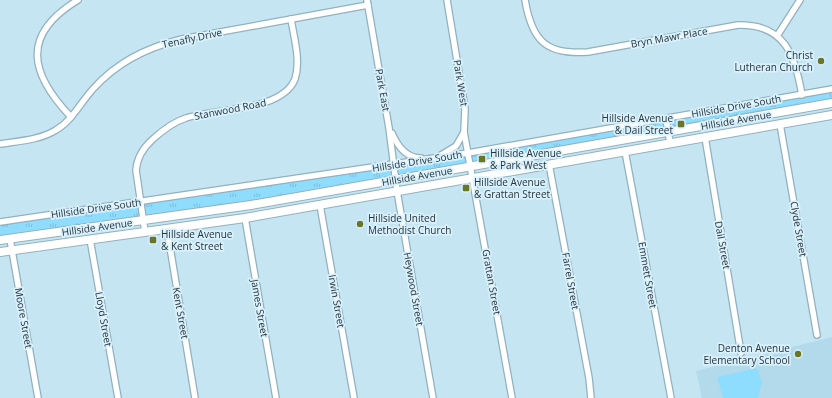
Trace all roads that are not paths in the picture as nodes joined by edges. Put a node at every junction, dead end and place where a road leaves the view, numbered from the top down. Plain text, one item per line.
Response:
1 (78, 0) edge
2 (447, 0) edge
3 (525, 0) edge
4 (800, 0) edge
5 (367, 3) edge
6 (291, 19) junction
7 (777, 36) junction
8 (832, 89) edge
9 (802, 95) junction
10 (832, 103) edge
11 (832, 115) edge
12 (71, 117) junction
13 (666, 118) junction
14 (780, 124) junction
15 (389, 128) junction
16 (464, 132) junction
17 (668, 132) junction
18 (705, 137) junction
19 (670, 143) junction
20 (0, 144) edge
21 (625, 151) junction
22 (468, 153) junction
23 (433, 158) junction
24 (393, 164) junction
25 (550, 164) junction
26 (471, 166) junction
27 (473, 178) junction
28 (396, 180) junction
29 (397, 191) junction
30 (140, 202) junction
31 (320, 205) junction
32 (245, 218) junction
33 (143, 221) junction
34 (0, 222) edge
35 (167, 229) junction
36 (145, 232) junction
37 (10, 239) junction
38 (0, 240) edge
39 (90, 240) junction
40 (12, 250) junction
41 (0, 252) edge
42 (818, 335) dead end
43 (741, 353) dead end
44 (38, 398) edge
45 (118, 398) edge
46 (195, 398) edge
47 (276, 398) edge
48 (354, 398) edge
49 (433, 398) edge
50 (512, 398) edge
51 (591, 398) edge
52 (671, 398) edge

1 - 12 street
2 - 16 street, Park West
3 - 7 street, Bryn Mawr Place
4 - 7 street
5 - 6 street, Tenafly Drive
5 - 15 street, Park East
6 - 12 street, Tenafly Drive
6 - 30 street, Stanwood Road
7 - 9 street, Bryn Mawr Place
8 - 9 street, Hillside Drive South
9 - 13 street, Hillside Drive South
10 - 17 main road, Hillside Avenue
11 - 14 main road, Hillside Avenue
12 - 20 street, Tenafly Drive
13 - 17 street
13 - 22 street, Hillside Drive South
14 - 18 main road, Hillside Avenue
14 - 42 street, Clyde Street
15 - 23 street
15 - 24 street, Park East
16 - 22 street, Park West
16 - 23 street
17 - 19 street
17 - 26 main road, Hillside Avenue
18 - 19 main road, Hillside Avenue
18 - 43 street, Dail Street
19 - 21 main road, Hillside Avenue
21 - 25 main road, Hillside Avenue
21 - 52 street, Emmett Street
22 - 23 street, Hillside Drive South
22 - 26 street, Park West
23 - 24 street, Hillside Drive South
24 - 28 street, Park East
24 - 30 street, Hillside Drive South
25 - 27 main road, Hillside Avenue
25 - 51 street, Farrel Street
26 - 27 street, Grattan Street
26 - 28 main road, Hillside Avenue
27 - 29 main road, Hillside Avenue
27 - 50 street, Grattan Street
28 - 29 street, Heywood Street
28 - 33 main road, Hillside Avenue
29 - 31 main road, Hillside Avenue
29 - 49 street, Heywood Street
30 - 33 street, Stanwood Road
30 - 34 street, Hillside Drive South
31 - 32 main road, Hillside Avenue
31 - 48 street, Irwin Street
32 - 35 main road, Hillside Avenue
32 - 47 street, James Street
33 - 36 street, Stanwood Road
33 - 37 main road, Hillside Avenue
35 - 36 main road, Hillside Avenue
35 - 46 street, Kent Street
36 - 39 main road, Hillside Avenue
37 - 38 main road, Hillside Avenue
37 - 40 street, Moore Street
39 - 40 main road, Hillside Avenue
39 - 45 street, Lloyd Street
40 - 41 main road, Hillside Avenue
40 - 44 street, Moore Street

